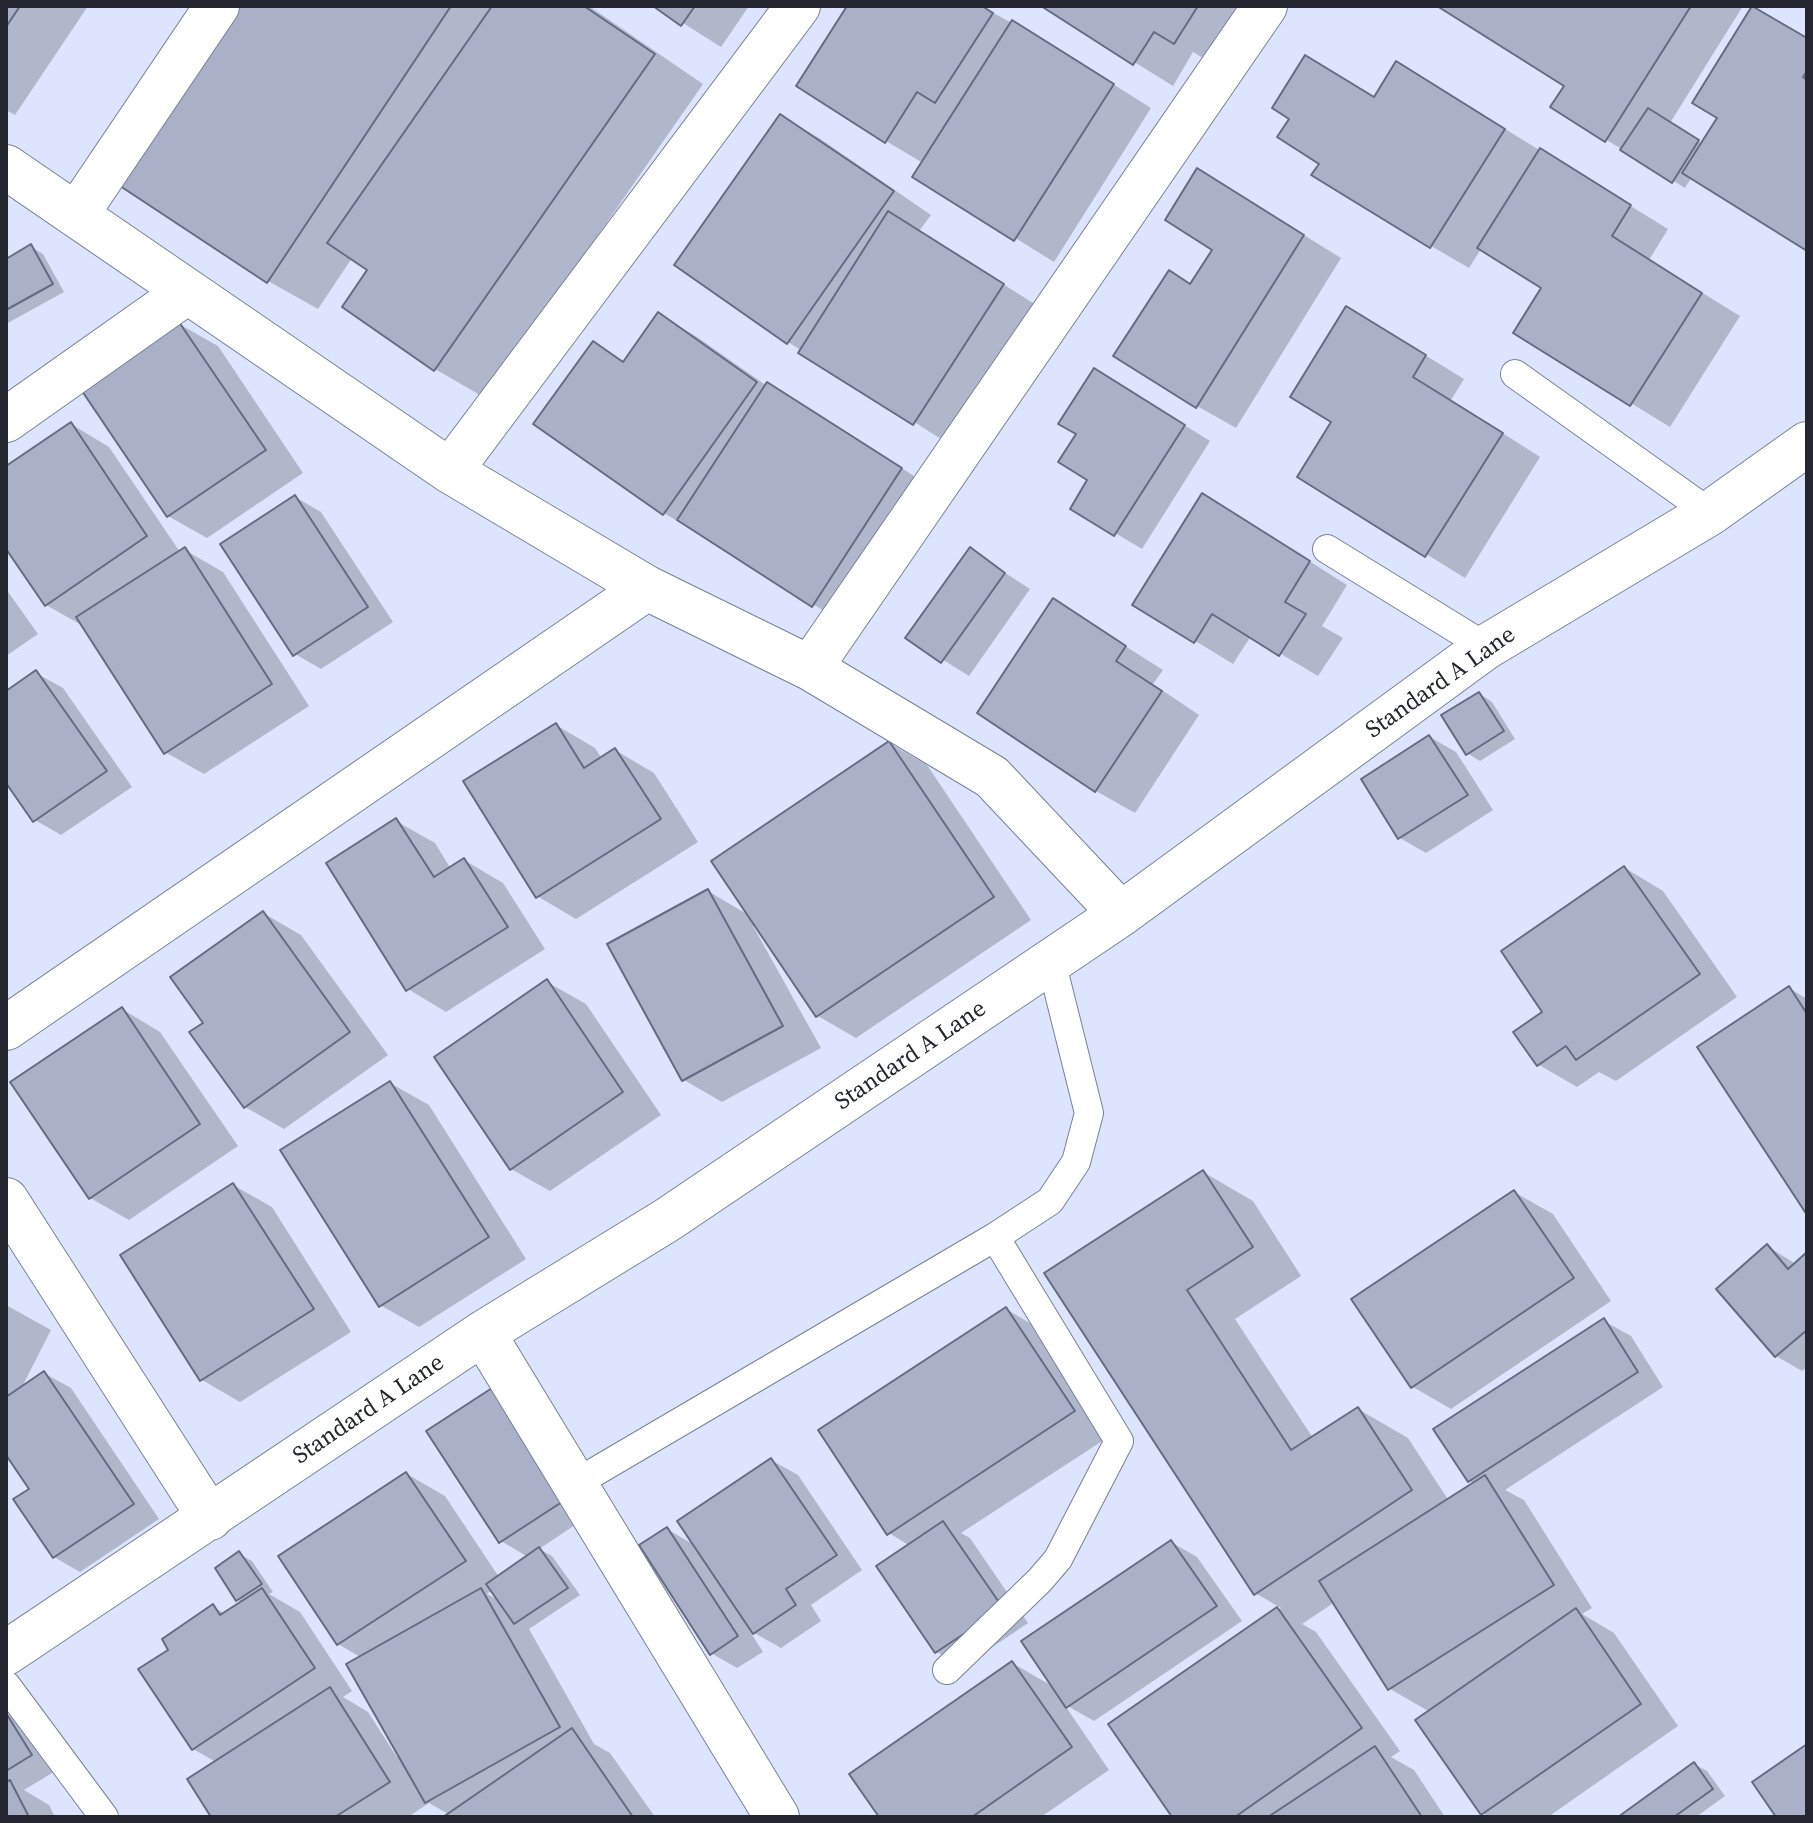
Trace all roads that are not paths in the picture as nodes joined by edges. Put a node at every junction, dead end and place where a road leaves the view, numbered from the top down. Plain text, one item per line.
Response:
1 (217, 6) edge
2 (798, 6) edge
3 (1265, 6) edge
4 (6, 167) edge
5 (76, 215) junction
6 (187, 292) junction
7 (1515, 374) dead end
8 (6, 420) edge
9 (1807, 444) edge
10 (450, 471) junction
11 (1710, 513) junction
12 (1327, 549) dead end
13 (647, 588) junction
14 (1486, 647) junction
15 (810, 668) junction
16 (1121, 914) junction
17 (1051, 961) junction
18 (6, 1028) edge
19 (6, 1200) edge
20 (995, 1237) junction
21 (483, 1333) junction
22 (576, 1483) junction
23 (210, 1518) junction
24 (6, 1653) edge
25 (947, 1670) dead end
26 (6, 1685) edge
27 (104, 1817) edge
28 (777, 1817) edge

1 - 5 street
2 - 10 street
3 - 15 street
4 - 5 street
5 - 6 street
6 - 8 street
6 - 10 street
7 - 11 lane
9 - 11 street, Standard A Lane
10 - 13 street
11 - 14 street, Standard A Lane
12 - 14 lane
13 - 15 street
13 - 18 street
14 - 16 street, Standard A Lane
15 - 16 street
16 - 17 street, Standard A Lane
17 - 20 lane
17 - 21 street, Standard A Lane
19 - 23 street
20 - 22 lane
20 - 25 lane
21 - 22 street
21 - 23 street, Standard A Lane
22 - 28 street
23 - 24 street, Standard A Lane
26 - 27 lane

